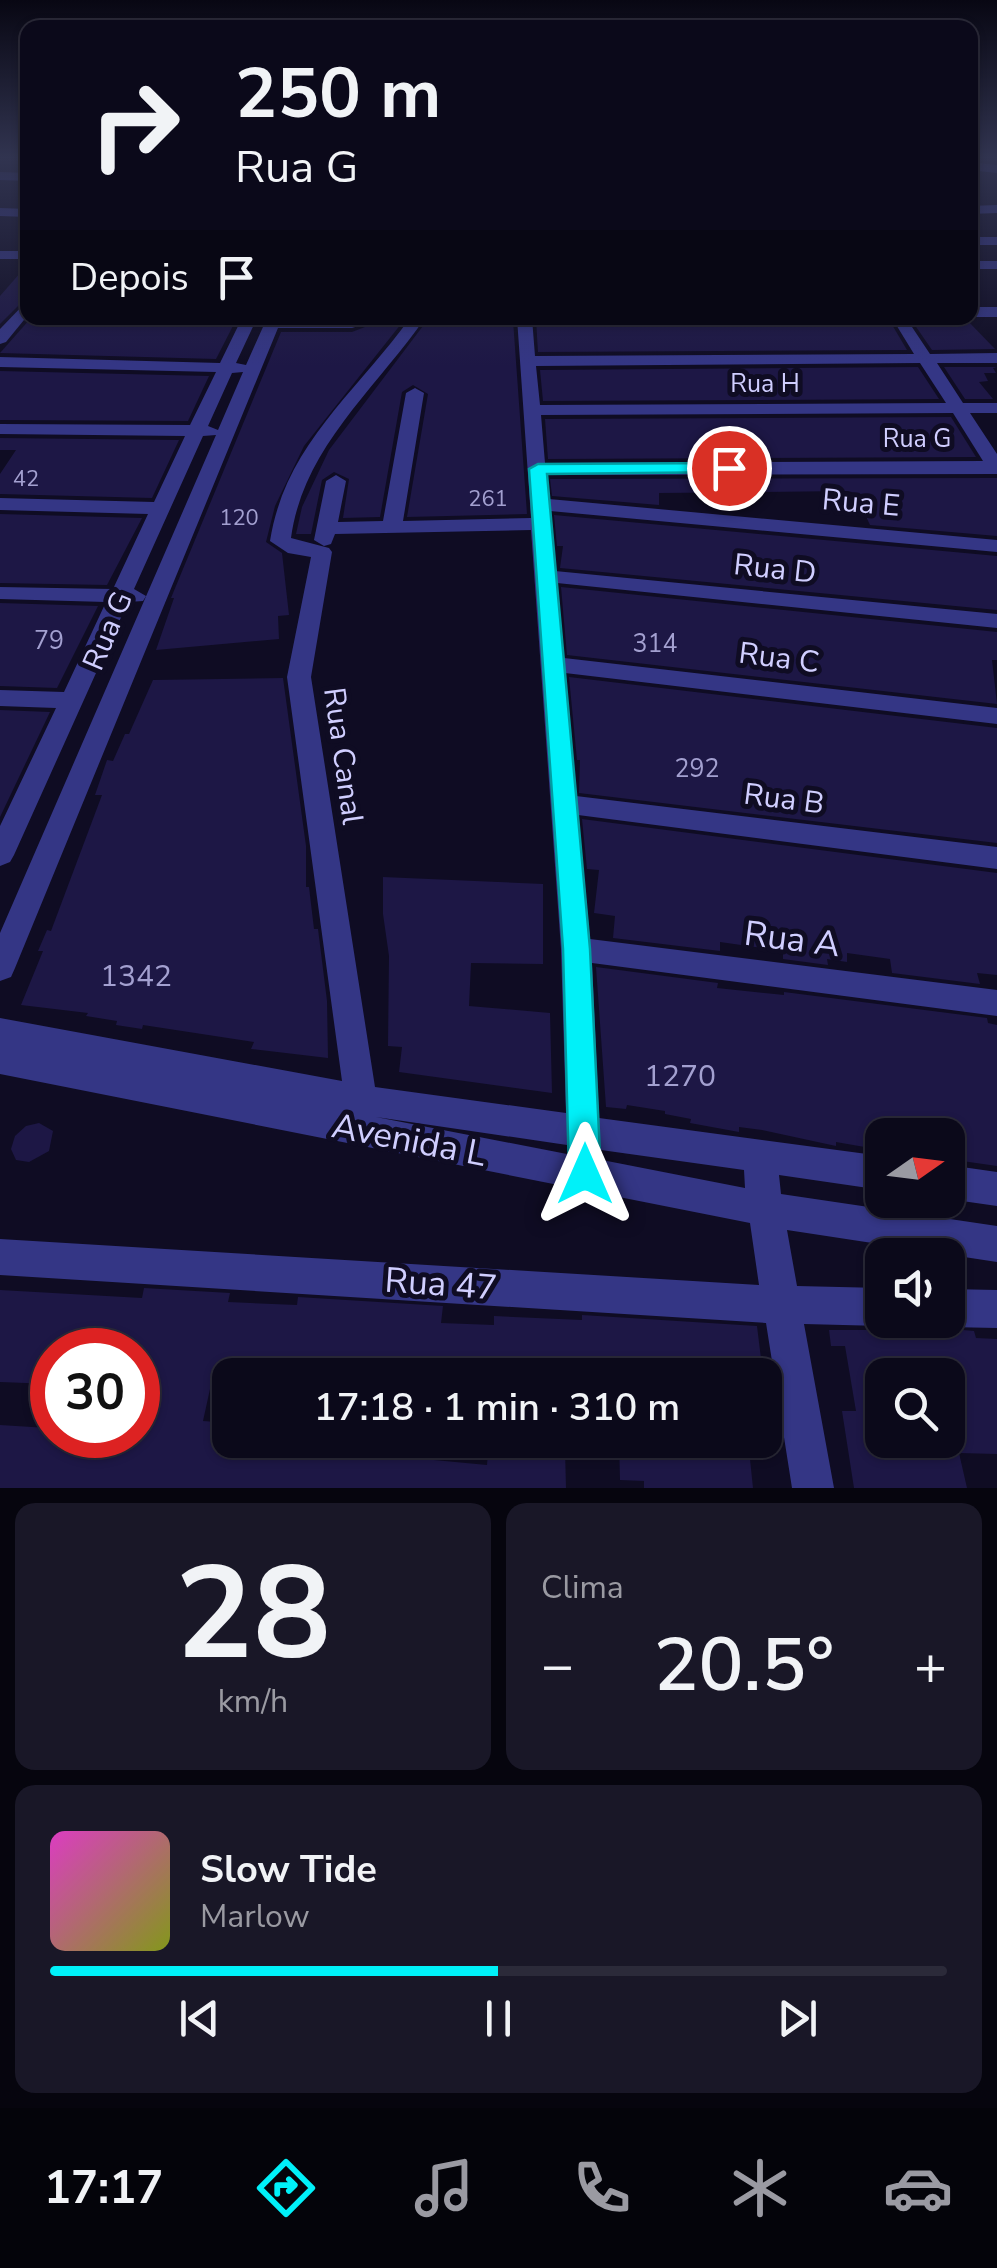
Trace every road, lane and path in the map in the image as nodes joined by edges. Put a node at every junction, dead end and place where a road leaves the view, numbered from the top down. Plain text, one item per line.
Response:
1 (20, 313) edge
2 (260, 325) edge
3 (263, 325) edge
4 (413, 325) edge
5 (525, 325) edge
6 (904, 325) edge
7 (0, 339) edge
8 (928, 359) junction
9 (529, 361) junction
10 (0, 362) edge
11 (994, 362) edge
12 (227, 368) junction
13 (252, 369) junction
14 (415, 393) dead end
15 (960, 408) junction
16 (997, 408) edge
17 (533, 410) junction
18 (0, 429) edge
19 (196, 431) junction
20 (224, 432) junction
21 (997, 467) edge
22 (538, 469) junction
23 (336, 481) dead end
24 (0, 504) edge
25 (162, 508) junction
26 (542, 514) junction
27 (392, 524) junction
28 (324, 540) junction
29 (997, 546) edge
30 (546, 576) junction
31 (0, 592) edge
32 (120, 596) junction
33 (155, 597) junction
34 (997, 621) edge
35 (553, 664) junction
36 (0, 698) edge
37 (73, 700) junction
38 (997, 716) edge
39 (564, 804) junction
40 (54, 836) junction
41 (3, 841) edge
42 (997, 858) edge
43 (576, 949) junction
44 (0, 968) edge
45 (997, 1003) edge
46 (0, 1032) edge
47 (0, 1060) edge
48 (361, 1100) junction
49 (586, 1133) junction
50 (760, 1156) junction
51 (865, 1171) edge
52 (585, 1174) junction
53 (965, 1184) edge
54 (997, 1188) edge
55 (765, 1209) junction
56 (997, 1244) edge
57 (0, 1257) edge
58 (783, 1305) junction
59 (865, 1307) edge
60 (965, 1308) edge
61 (997, 1309) edge
62 (813, 1488) edge

1 - 7 street
2 - 12 street, Rua G
3 - 13 street, Rua G
4 - 28 street
5 - 9 street
6 - 8 street
8 - 9 street
8 - 11 street
8 - 15 street
9 - 17 street
10 - 12 street
12 - 13 street
12 - 19 street, Rua G
13 - 20 street, Rua G
14 - 27 street
15 - 16 street, Rua H
15 - 17 street, Rua H
15 - 21 street
17 - 22 street
18 - 19 street
19 - 20 street
19 - 25 street, Rua G
20 - 33 street, Rua G
21 - 22 street, Rua G
22 - 26 street
23 - 28 street, Rua Canal
24 - 25 street
25 - 32 street, Rua G
26 - 27 street, Rua E
26 - 29 street, Rua E
26 - 30 street
27 - 28 street, Rua E
28 - 48 street, Rua Canal
30 - 34 street, Rua D
30 - 35 street
31 - 32 street
32 - 33 street
32 - 37 street, Rua G
33 - 40 street, Rua G
35 - 38 street, Rua C
35 - 39 street
36 - 37 street
37 - 41 street, Rua G
39 - 42 street, Rua B
39 - 43 street
40 - 41 street
40 - 44 street, Rua G
43 - 45 street, Rua A
43 - 49 street
46 - 48 street, Avenida L
47 - 52 street, Avenida L
48 - 49 street, Avenida L
49 - 50 street, Avenida L
49 - 52 street
50 - 51 street, Avenida L
50 - 55 street
52 - 55 street, Avenida L
53 - 54 street
55 - 56 street, Avenida L
55 - 58 street
57 - 58 street, Rua 47
58 - 59 street, Rua 47
58 - 62 street
60 - 61 street

